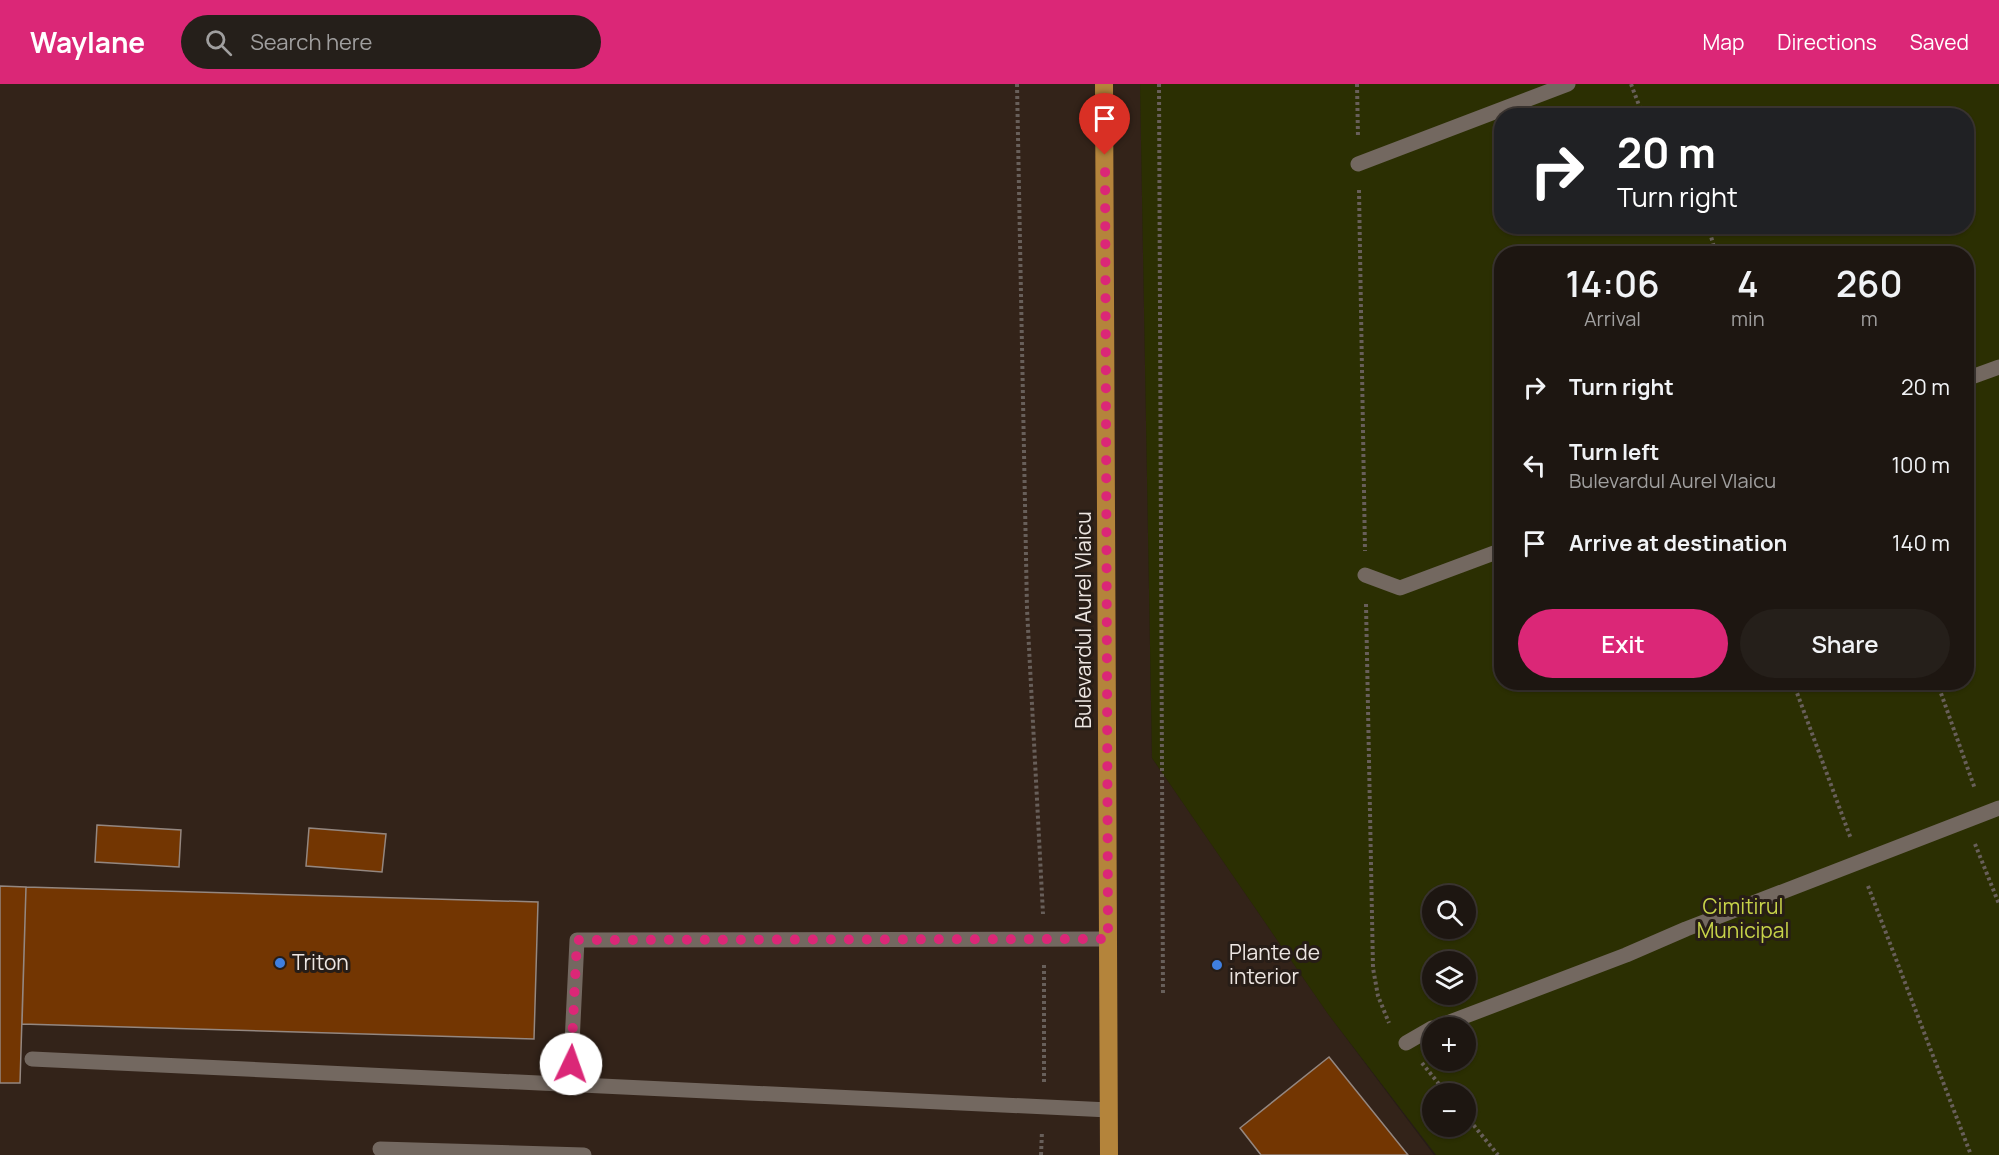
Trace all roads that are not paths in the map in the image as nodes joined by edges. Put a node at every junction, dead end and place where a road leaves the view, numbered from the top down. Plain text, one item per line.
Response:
1 (1104, 84) edge
2 (1568, 84) edge
3 (1505, 108) edge
4 (1494, 112) edge
5 (1358, 164) dead end
6 (1999, 367) edge
7 (1974, 376) edge
8 (1494, 553) edge
9 (1365, 575) dead end
10 (1999, 808) edge
11 (1108, 939) junction
12 (1462, 1017) edge
13 (1422, 1034) edge
14 (1406, 1043) dead end
15 (32, 1059) dead end
16 (570, 1085) junction
17 (1109, 1110) junction
18 (380, 1149) dead end
19 (584, 1155) edge
20 (1109, 1155) edge

1 - 11 main road, Bulevardul Aurel Vlaicu
2 - 3 lane
4 - 5 lane
6 - 7 lane
8 - 9 lane
10 - 12 lane
11 - 16 lane
11 - 17 main road, Bulevardul Aurel Vlaicu
13 - 14 lane
15 - 16 lane
16 - 17 lane
17 - 20 main road, Bulevardul Aurel Vlaicu
18 - 19 lane

